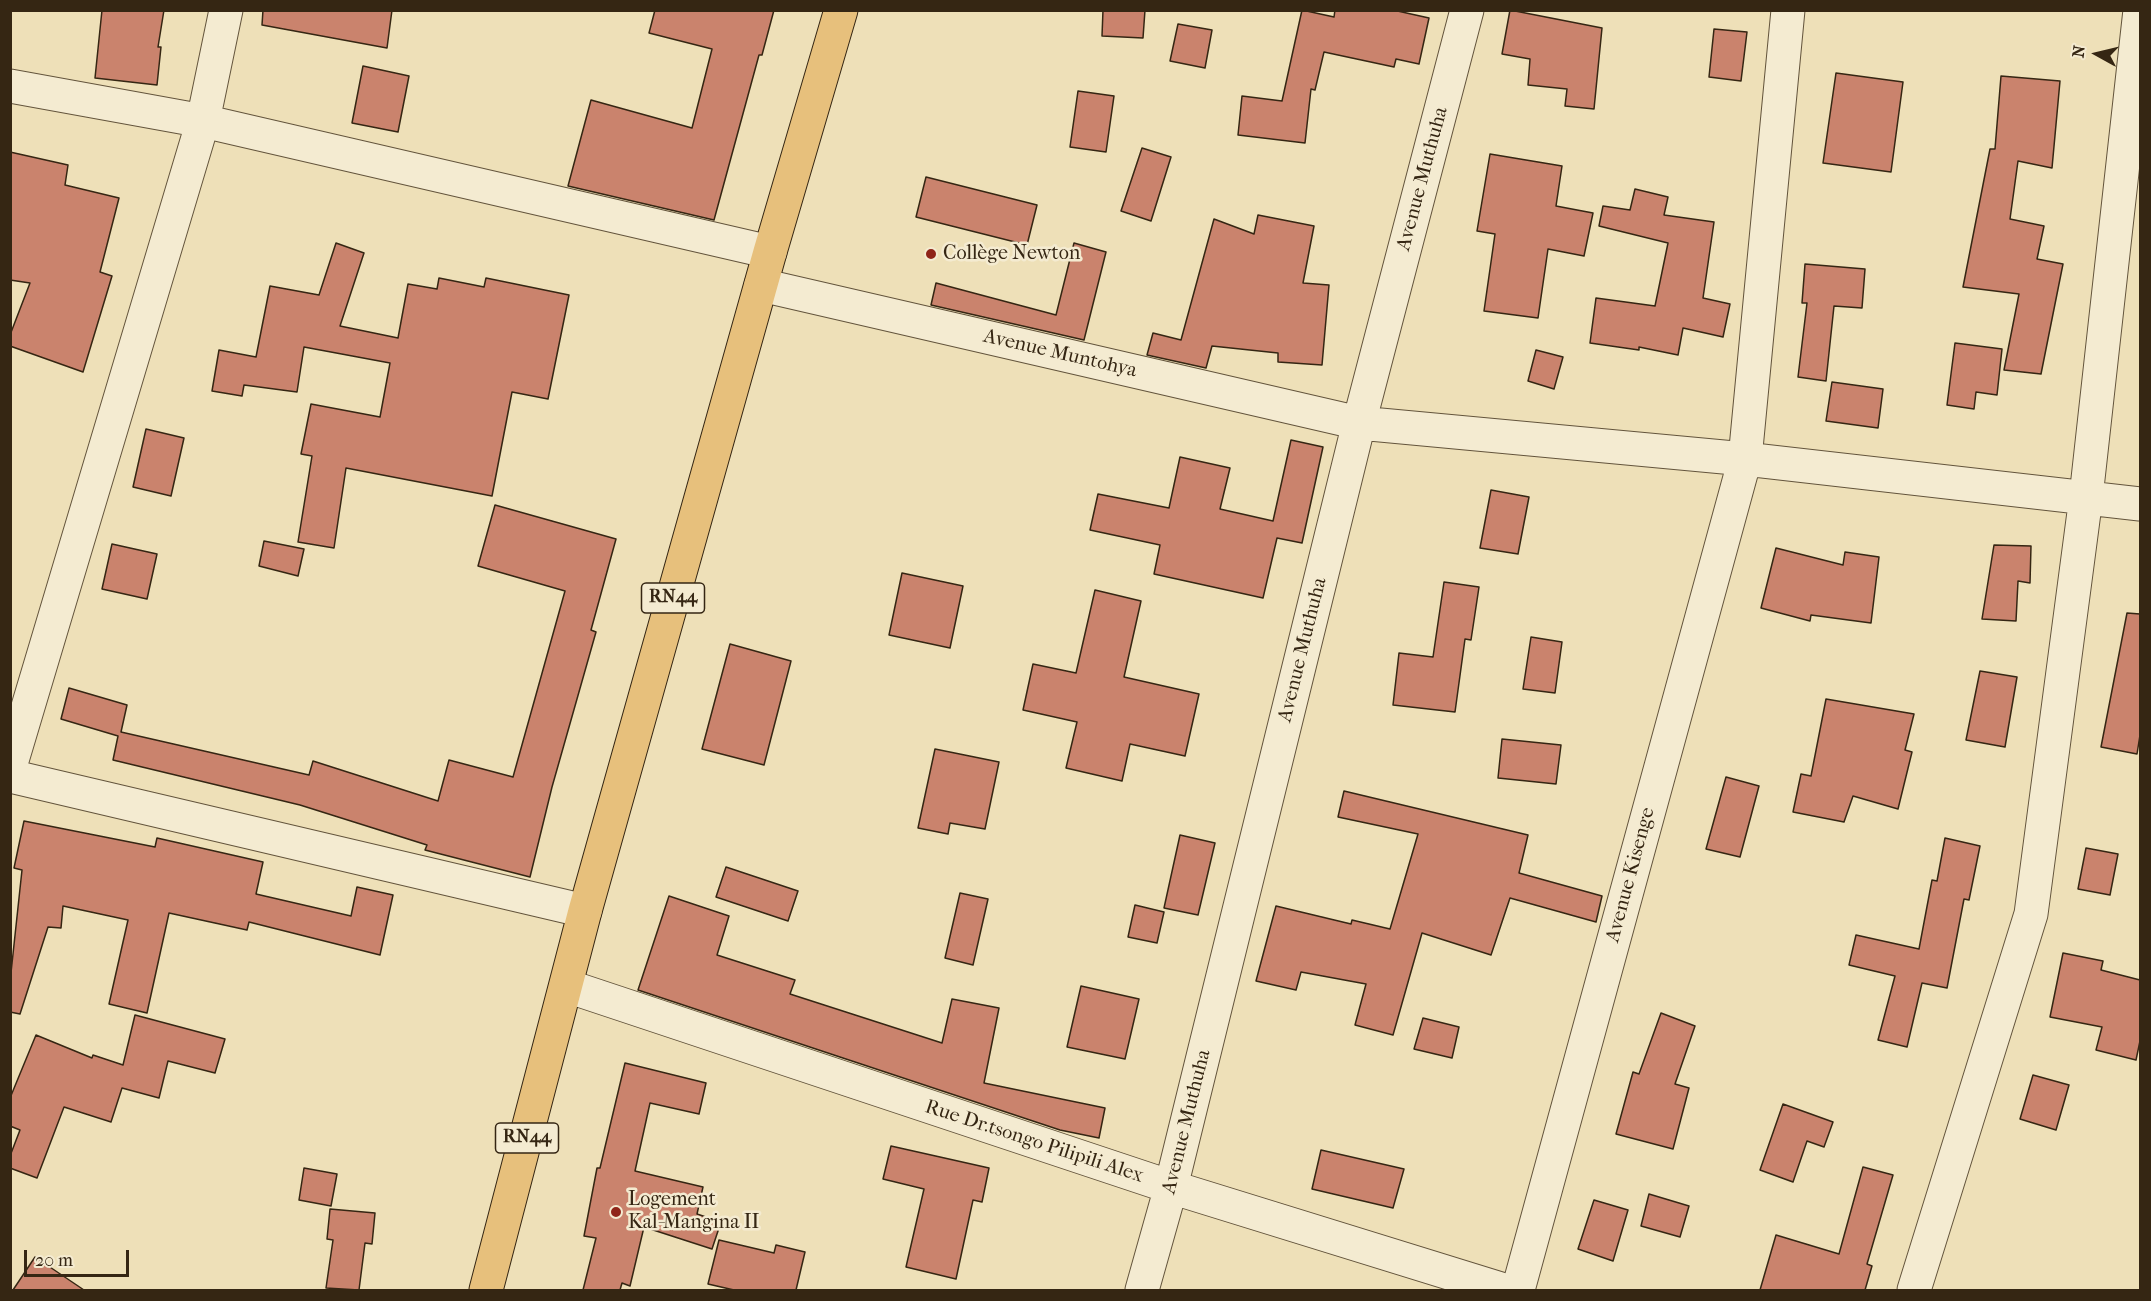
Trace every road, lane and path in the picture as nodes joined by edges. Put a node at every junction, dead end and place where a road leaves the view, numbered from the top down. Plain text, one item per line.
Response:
1 (226, 10) edge
2 (841, 10) edge
3 (1467, 10) edge
4 (1788, 10) edge
5 (2140, 10) edge
6 (10, 86) edge
7 (203, 121) junction
8 (770, 252) junction
9 (761, 285) junction
10 (1359, 423) junction
11 (1745, 459) junction
12 (2086, 496) junction
13 (2140, 504) edge
14 (10, 767) edge
15 (10, 776) edge
16 (585, 911) junction
17 (567, 986) junction
18 (1171, 1187) junction
19 (486, 1290) edge
20 (1142, 1290) edge
21 (1504, 1290) edge
22 (1518, 1290) edge
23 (1914, 1290) edge

1 - 7 street
2 - 8 main road, RN44
3 - 10 street, Avenue Muthuha
4 - 11 street, Avenue Kisenge
5 - 12 street
6 - 7 street
7 - 8 street
7 - 14 street
8 - 9 main road, RN44
9 - 10 street, Avenue Muntohya
9 - 16 main road, RN44
10 - 11 street, Avenue Muntohya
10 - 18 street, Avenue Muthuha
11 - 12 street, Avenue Muntohya
11 - 22 street, Avenue Kisenge
12 - 13 street, Avenue Muntohya
12 - 23 street
15 - 16 street
16 - 17 main road, RN44
17 - 18 street, Rue Dr.tsongo Pilipili Alex
17 - 19 main road, RN44
18 - 20 street, Avenue Muthuha
18 - 21 street, Rue Dr.tsongo Pilipili Alex

